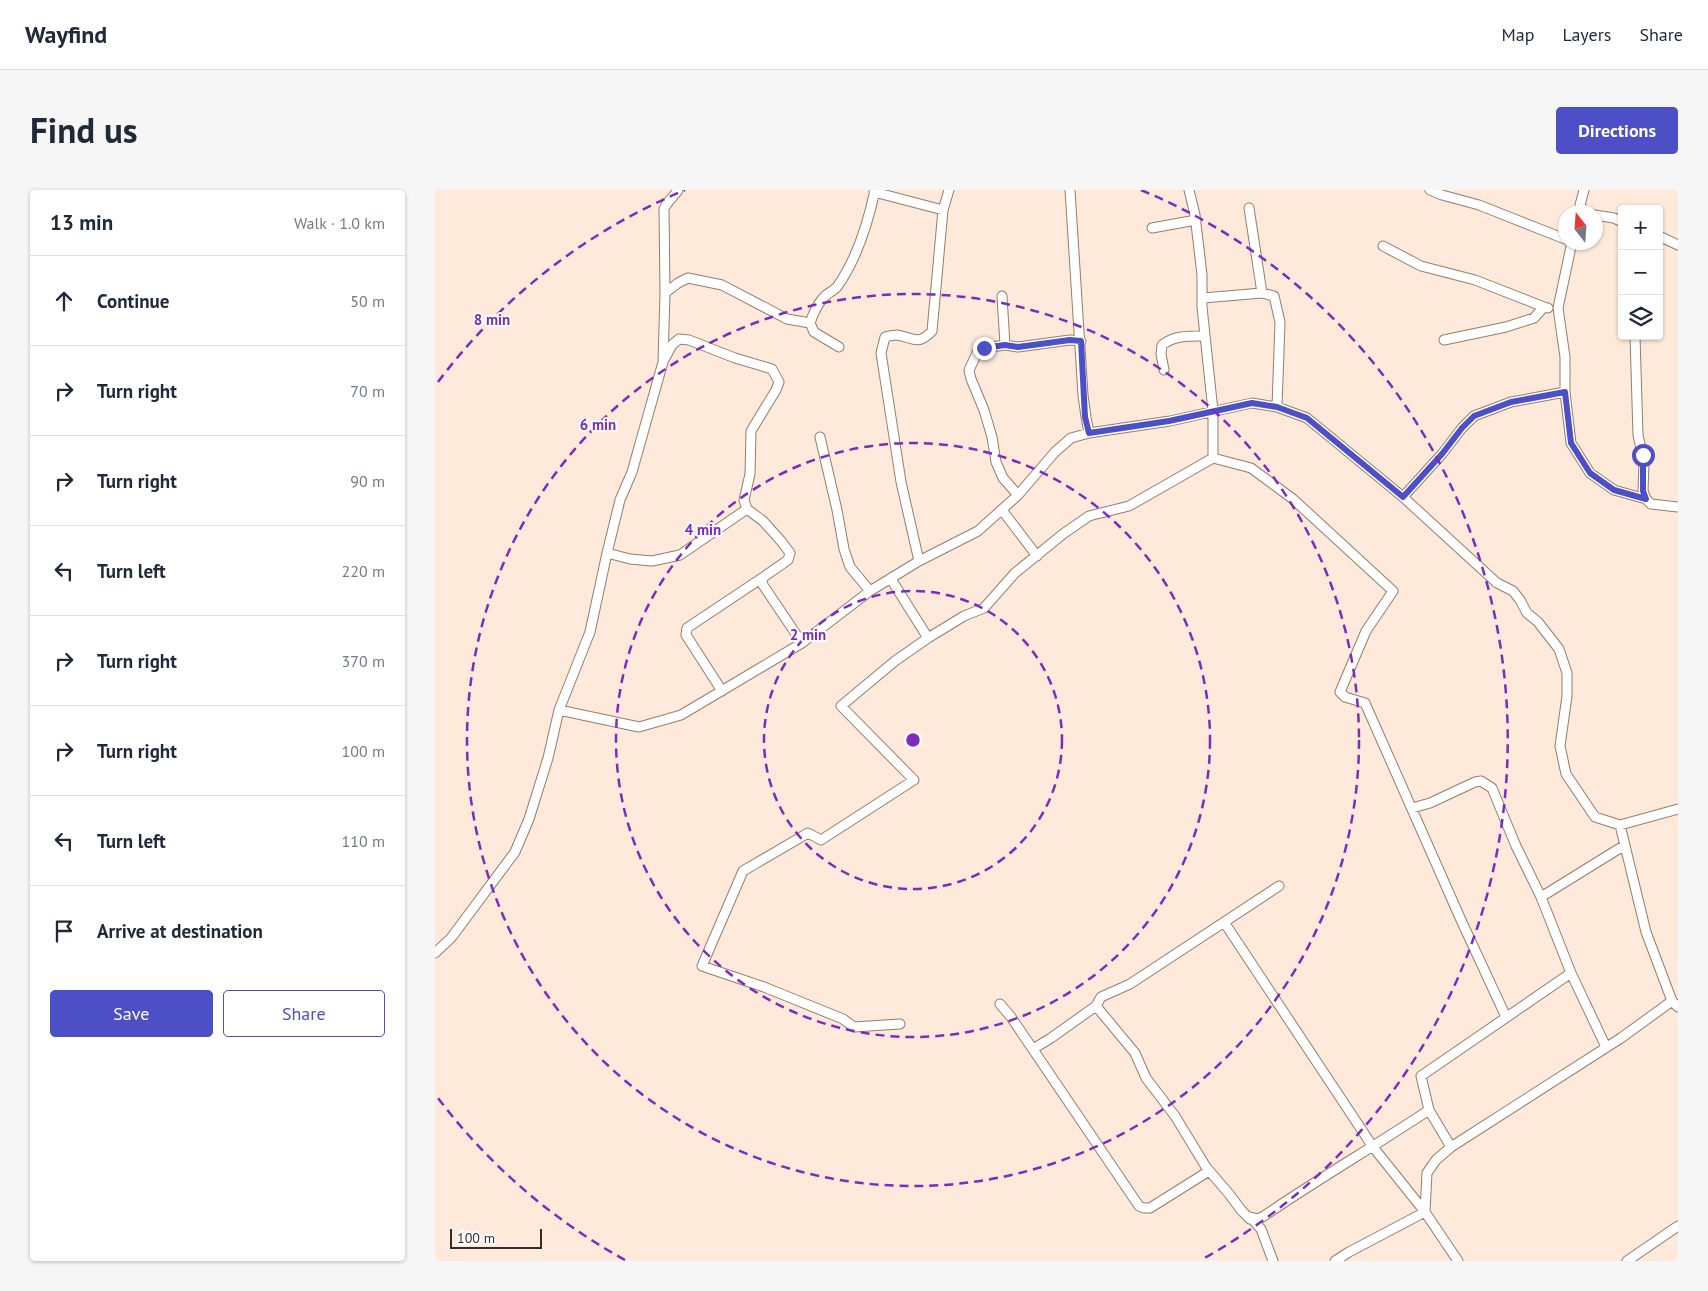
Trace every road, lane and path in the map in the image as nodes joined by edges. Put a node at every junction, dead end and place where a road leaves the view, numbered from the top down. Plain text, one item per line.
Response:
1 (678, 190) edge
2 (949, 190) edge
3 (1070, 190) edge
4 (1189, 190) edge
5 (1429, 190) edge
6 (1584, 190) edge
7 (875, 191) edge
8 (1580, 205) edge
9 (1249, 208) dead end
10 (943, 210) junction
11 (1603, 216) edge
12 (1196, 220) junction
13 (1618, 220) edge
14 (1151, 228) dead end
15 (1558, 236) edge
16 (1663, 238) edge
17 (1678, 245) edge
18 (1383, 246) dead end
19 (1570, 250) edge
20 (665, 293) junction
21 (1262, 293) junction
22 (1002, 296) dead end
23 (1203, 298) junction
24 (1544, 307) junction
25 (1558, 308) junction
26 (811, 323) junction
27 (1205, 336) junction
28 (1444, 340) dead end
29 (1635, 340) edge
30 (1081, 341) junction
31 (1005, 345) junction
32 (839, 346) dead end
33 (663, 362) junction
34 (1164, 370) dead end
35 (1565, 392) junction
36 (1277, 407) junction
37 (1213, 412) junction
38 (1089, 433) junction
39 (820, 437) dead end
40 (1213, 458) junction
41 (1017, 495) junction
42 (1403, 497) junction
43 (1646, 499) junction
44 (1678, 507) edge
45 (747, 509) junction
46 (1002, 510) junction
47 (607, 552) junction
48 (1037, 556) junction
49 (919, 561) junction
50 (761, 578) junction
51 (891, 579) junction
52 (870, 592) junction
53 (928, 638) junction
54 (802, 643) junction
55 (721, 692) junction
56 (559, 710) junction
57 (1412, 808) junction
58 (1678, 809) edge
59 (1620, 825) junction
60 (1625, 845) junction
61 (1279, 886) dead end
62 (1541, 897) junction
63 (1223, 922) junction
64 (435, 953) edge
65 (1571, 973) junction
66 (1000, 1004) dead end
67 (1675, 1004) edge
68 (1097, 1006) junction
69 (1507, 1016) junction
70 (900, 1024) dead end
71 (1606, 1047) junction
72 (1033, 1049) junction
73 (1429, 1110) junction
74 (1373, 1147) junction
75 (1451, 1147) junction
76 (1209, 1171) junction
77 (1425, 1212) junction
78 (1250, 1217) junction
79 (1678, 1226) edge
80 (1273, 1261) edge
81 (1335, 1261) edge
82 (1458, 1261) edge
83 (1627, 1261) edge

1 - 20 street
2 - 10 street
3 - 30 street
4 - 12 street
5 - 15 street
6 - 8 street
7 - 10 street
7 - 26 street
9 - 21 street
10 - 49 street
11 - 13 street
12 - 14 street
12 - 23 street
16 - 17 street
18 - 24 street
19 - 25 street
20 - 26 street
20 - 33 street
21 - 23 street
21 - 36 street
22 - 31 street
23 - 27 street
24 - 25 street
24 - 28 street
25 - 35 street
26 - 32 street
27 - 34 street
27 - 37 street
29 - 43 street
30 - 31 street
30 - 38 street
31 - 41 street
33 - 45 street
33 - 47 street
35 - 42 street
35 - 43 street
36 - 37 street
36 - 42 street
37 - 38 street
37 - 40 street
38 - 41 street
39 - 52 street
40 - 48 street
40 - 57 street
41 - 46 street
42 - 59 street
43 - 44 street
45 - 47 street
45 - 50 street
46 - 48 street
46 - 49 street
47 - 56 street
48 - 53 street
49 - 51 street
50 - 54 street
50 - 55 street
51 - 52 street
51 - 53 street
52 - 54 street
53 - 70 street
54 - 55 street
55 - 56 street
56 - 64 street
57 - 62 street
57 - 69 street
58 - 59 street
59 - 60 street
60 - 62 street
60 - 67 street
61 - 63 street
62 - 65 street
63 - 68 street
63 - 74 street
65 - 69 street
65 - 71 street
66 - 72 street
67 - 71 street
68 - 72 street
68 - 76 street
69 - 73 street
71 - 75 street
72 - 76 street
73 - 74 street
73 - 75 street
74 - 77 street
74 - 78 street
75 - 77 street
76 - 78 street
77 - 81 street
77 - 82 street
78 - 80 street
79 - 83 street

